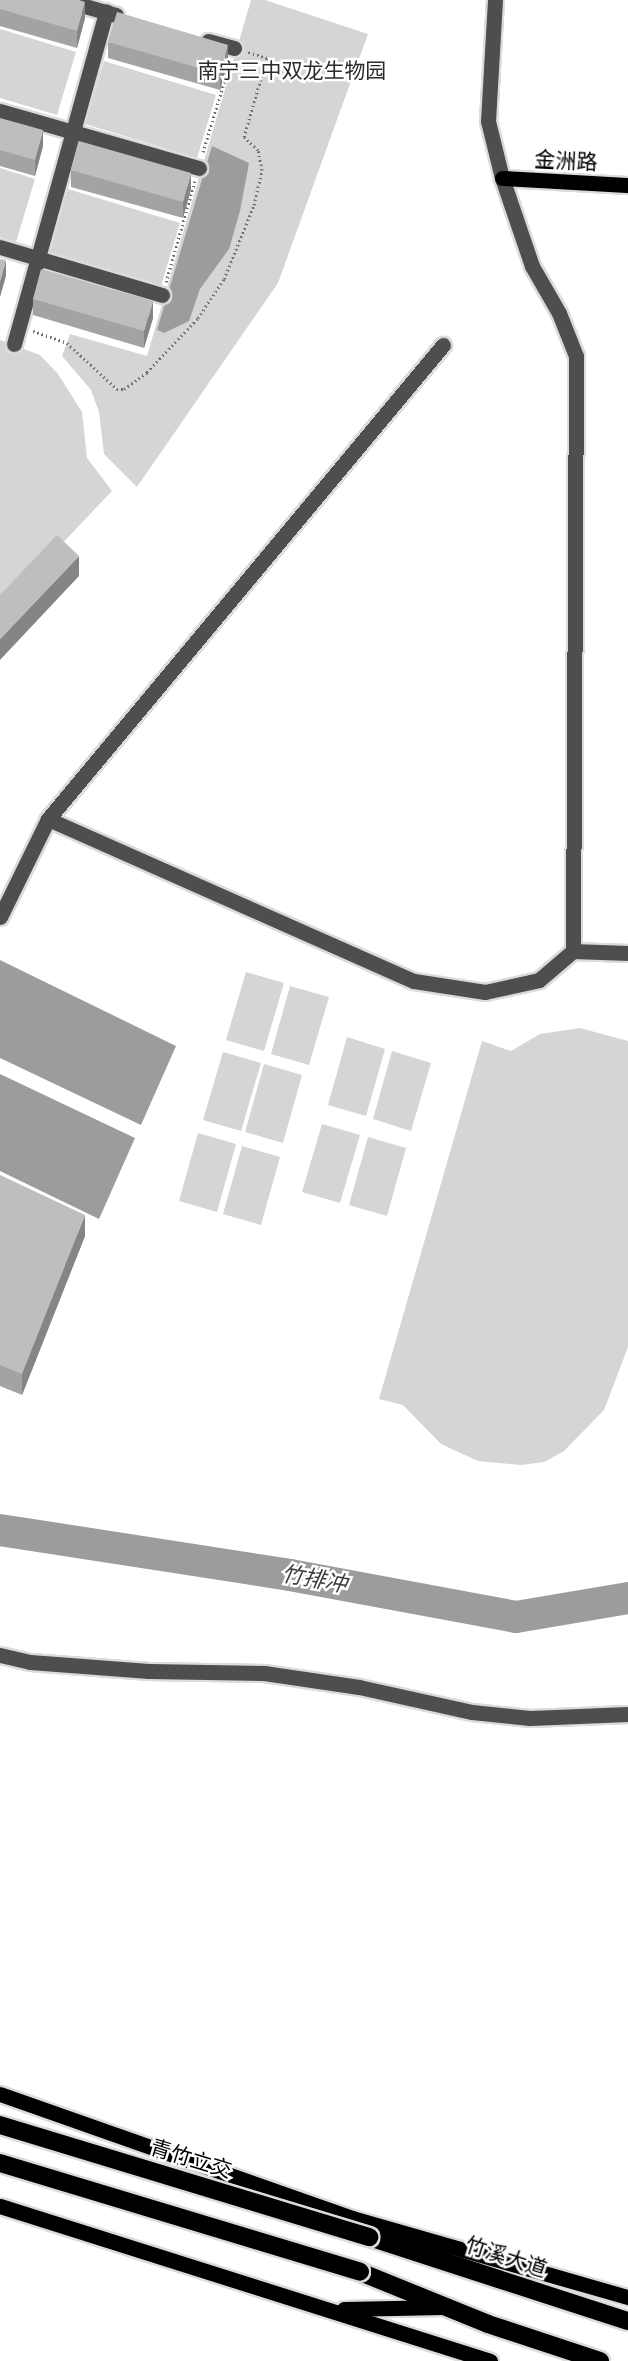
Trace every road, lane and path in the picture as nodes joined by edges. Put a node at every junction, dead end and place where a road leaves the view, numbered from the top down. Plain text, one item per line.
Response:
1 (64, 0) edge
2 (495, 0) edge
3 (106, 12) junction
4 (128, 18) edge
5 (192, 36) edge
6 (234, 48) junction
7 (0, 111) edge
8 (72, 132) junction
9 (198, 168) junction
10 (501, 178) junction
11 (628, 185) edge
12 (0, 247) edge
13 (37, 258) junction
14 (162, 295) joint
15 (19, 326) junction
16 (14, 344) dead end
17 (443, 345) dead end
18 (48, 819) junction
19 (0, 917) edge
20 (573, 951) junction
21 (628, 953) edge
22 (0, 1655) edge
23 (628, 1714) edge
24 (0, 2094) edge
25 (0, 2125) edge
26 (0, 2163) edge
27 (0, 2206) edge
28 (352, 2218) junction
29 (369, 2237) joint
30 (502, 2280) junction
31 (628, 2297) edge
32 (446, 2307) junction
33 (332, 2309) junction
34 (628, 2321) edge
35 (490, 2361) edge
36 (600, 2361) edge

1 - 3 street
2 - 10 street
3 - 4 street
3 - 8 street
5 - 6 street
6 - 9 path
6 - 15 path
7 - 8 street
8 - 9 street
8 - 13 street
9 - 14 path
10 - 11 main road, 金洲路
10 - 20 street
12 - 13 street
13 - 14 street
13 - 15 street
15 - 16 street
17 - 18 street
18 - 19 street
18 - 20 street
20 - 21 street
22 - 23 street
24 - 28 main road
25 - 29 highway, 青竹立交, bridge
26 - 32 highway, bridge
27 - 33 main road
28 - 30 main road
28 - 31 main road
29 - 30 highway, 竹溪大道
30 - 34 highway, 竹溪大道
32 - 33 main road
32 - 36 highway
33 - 35 main road

